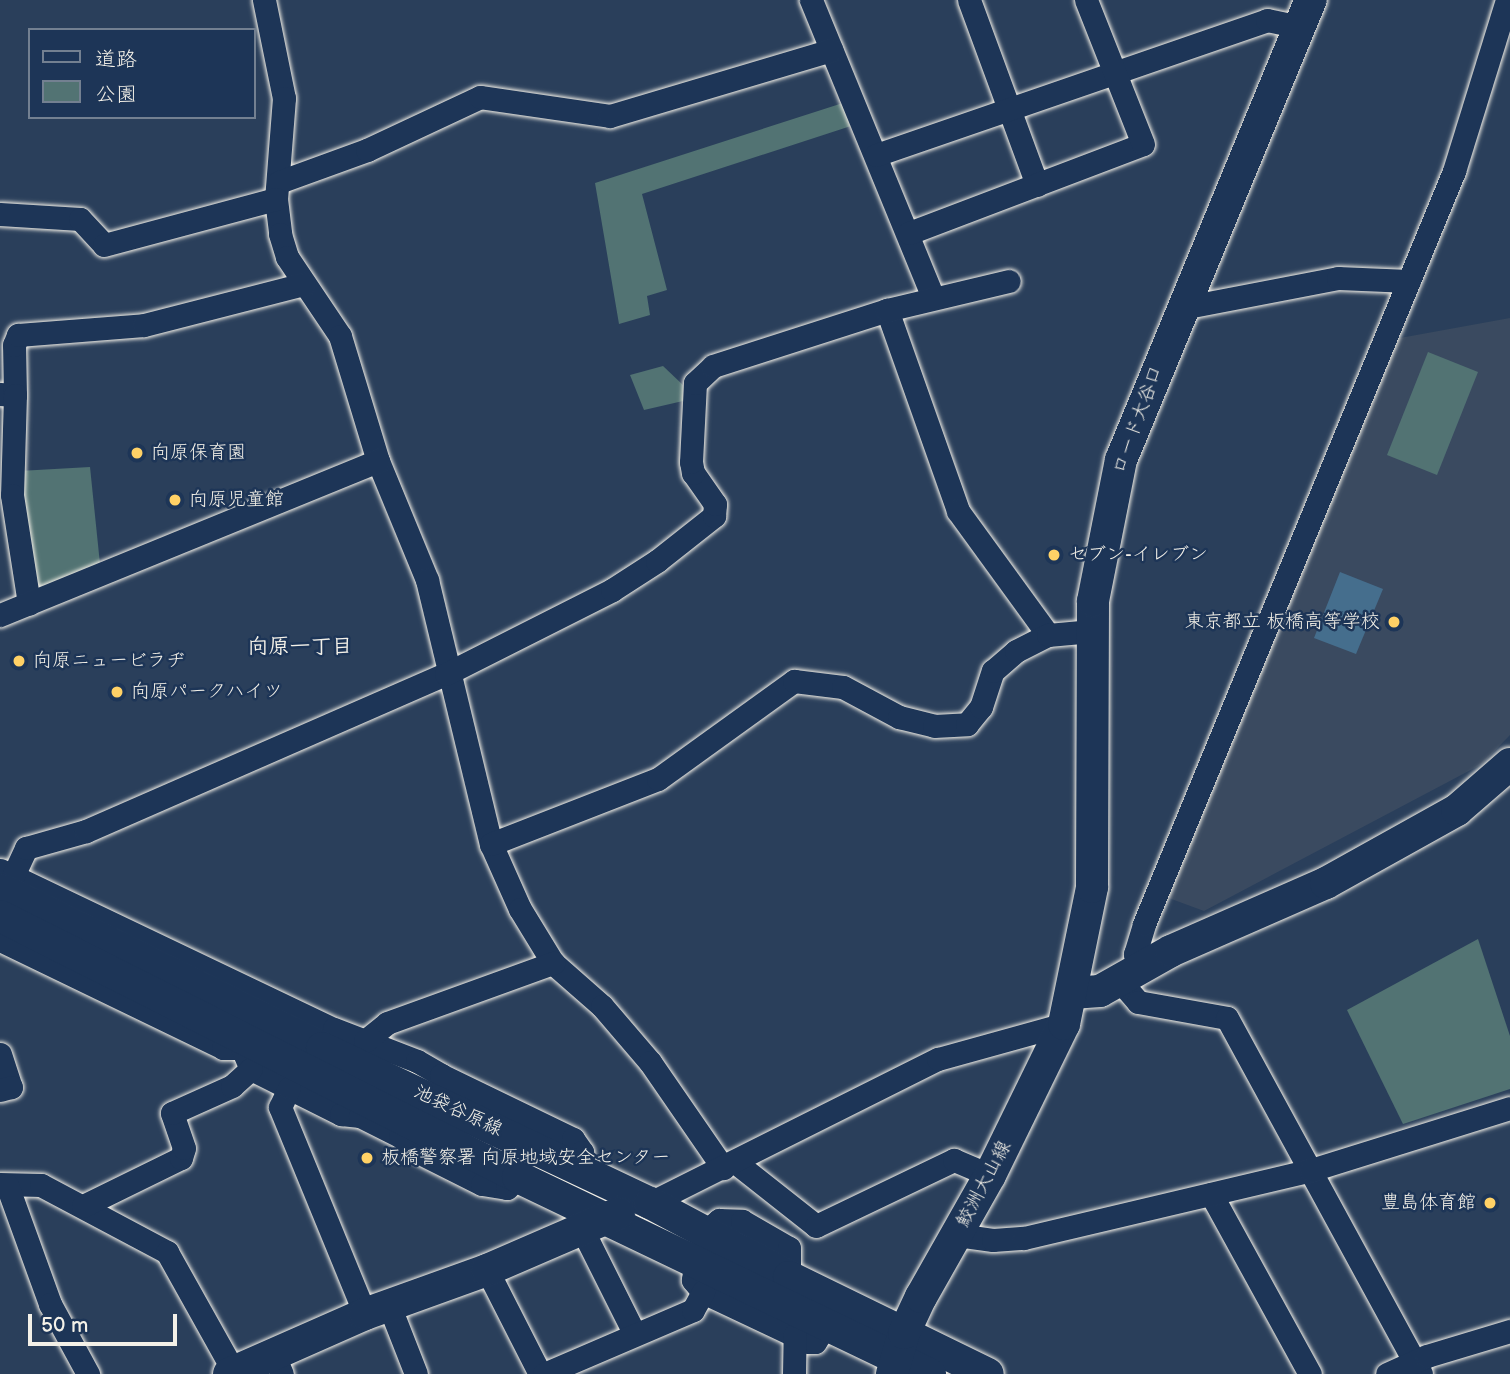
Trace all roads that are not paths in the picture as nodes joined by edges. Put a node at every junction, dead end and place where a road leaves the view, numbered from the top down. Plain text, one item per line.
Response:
1 (264, 0) edge
2 (811, 0) edge
3 (969, 0) edge
4 (1086, 0) edge
5 (1507, 0) edge
6 (1305, 14) edge
7 (831, 50) junction
8 (1117, 70) junction
9 (1009, 109) junction
10 (876, 155) junction
11 (1037, 184) junction
12 (278, 190) junction
13 (0, 214) edge
14 (909, 233) junction
15 (1009, 281) dead end
16 (1409, 281) junction
17 (304, 284) junction
18 (933, 297) junction
19 (1182, 308) junction
20 (887, 310) junction
21 (8, 394) edge
22 (378, 461) junction
23 (29, 604) junction
24 (0, 615) edge
25 (1092, 631) junction
26 (1048, 635) junction
27 (446, 674) junction
28 (1506, 776) edge
29 (491, 845) junction
30 (4, 878) edge
31 (0, 916) edge
32 (0, 940) edge
33 (552, 963) junction
34 (1130, 974) junction
35 (1072, 993) junction
36 (1065, 1024) junction
37 (365, 1041) junction
38 (0, 1054) edge
39 (253, 1055) junction
40 (441, 1074) junction
41 (289, 1088) junction
42 (0, 1090) edge
43 (1510, 1108) edge
44 (455, 1110) junction
45 (729, 1165) junction
46 (1311, 1170) junction
47 (584, 1171) junction
48 (990, 1175) junction
49 (518, 1177) junction
50 (4, 1184) edge
51 (1211, 1194) junction
52 (650, 1203) junction
53 (83, 1206) junction
54 (595, 1223) junction
55 (957, 1235) junction
56 (700, 1247) junction
57 (487, 1270) junction
58 (703, 1292) junction
59 (377, 1310) junction
60 (826, 1325) junction
61 (1510, 1331) edge
62 (634, 1333) junction
63 (795, 1335) junction
64 (278, 1364) edge
65 (909, 1364) edge
66 (1417, 1368) edge
67 (231, 1373) edge
68 (88, 1374) edge
69 (416, 1374) edge
70 (542, 1374) edge
71 (794, 1374) edge
72 (988, 1374) edge
73 (1310, 1374) edge
74 (1387, 1374) edge

1 - 12 street
2 - 7 street
3 - 9 street
4 - 8 street
5 - 16 street
6 - 8 street
6 - 19 main road, ロード大谷口
7 - 10 street
7 - 12 street
8 - 9 street
8 - 11 street
9 - 10 street
9 - 11 street
10 - 14 street
11 - 14 street
12 - 13 street
12 - 17 street
14 - 18 street
15 - 18 street
16 - 19 street
16 - 34 street
17 - 21 street
17 - 22 street
18 - 20 street
19 - 25 main road, ロード大谷口
20 - 26 street
20 - 27 street
21 - 23 street
22 - 23 street
22 - 27 street
23 - 24 street
25 - 26 street
25 - 35 main road, ロード大谷口
26 - 29 street
27 - 29 street
27 - 30 street
28 - 34 main road
29 - 33 street
30 - 37 street
30 - 44 main road, 池袋谷原線
31 - 39 main road, 池袋谷原線
32 - 39 street
33 - 37 street
33 - 45 street
34 - 35 main road
34 - 46 street
35 - 36 main road, 鮫洲大山線
36 - 45 street
36 - 48 main road, 鮫洲大山線
37 - 40 street
38 - 42 street
39 - 41 street
39 - 49 main road, 池袋谷原線
39 - 53 street
40 - 44 street
40 - 47 street
41 - 49 street
41 - 59 street
43 - 46 street
44 - 47 main road, 池袋谷原線
45 - 48 street
45 - 52 street
46 - 51 street
46 - 66 street
47 - 52 main road, 池袋谷原線
48 - 55 main road, 鮫洲大山線
49 - 54 main road, 池袋谷原線
50 - 53 street
50 - 68 street
51 - 55 street
51 - 73 street
52 - 54 main road
52 - 56 main road, 池袋谷原線
53 - 67 street
54 - 56 main road, 池袋谷原線
54 - 57 main road
54 - 62 street
55 - 65 main road, 鮫洲大山線
56 - 58 street
56 - 60 main road, 池袋谷原線
56 - 65 main road, 池袋谷原線
57 - 59 main road
57 - 70 street
58 - 62 street
58 - 63 street
59 - 64 main road
59 - 69 street
60 - 63 street
60 - 65 main road, 池袋谷原線
61 - 66 street
62 - 70 street
63 - 71 street
64 - 67 main road
65 - 72 main road, 池袋谷原線
66 - 74 street

